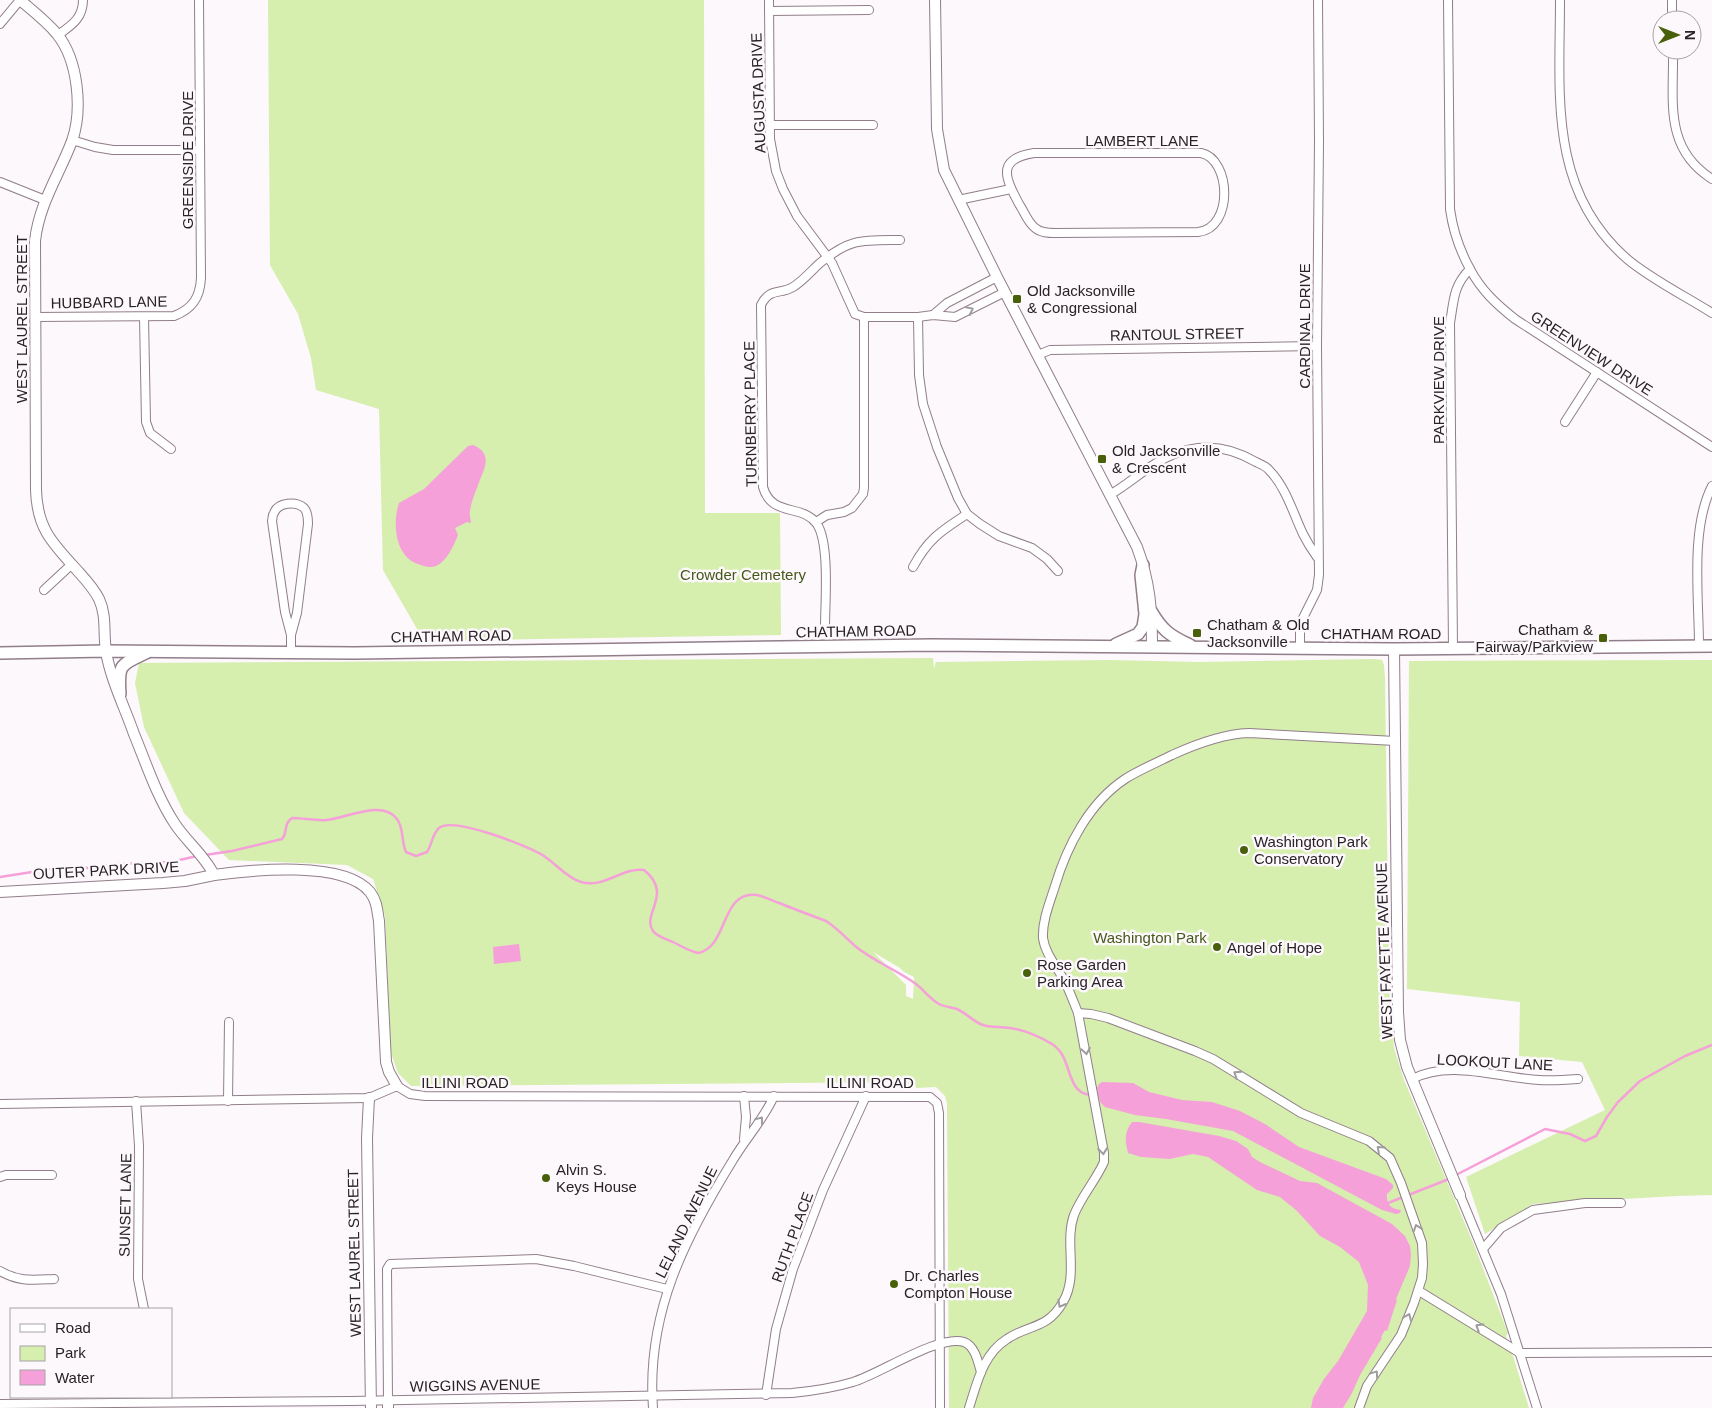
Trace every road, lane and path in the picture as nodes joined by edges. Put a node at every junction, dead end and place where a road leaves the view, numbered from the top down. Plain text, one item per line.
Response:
1 (20, 0) edge
2 (83, 0) edge
3 (199, 0) edge
4 (769, 0) edge
5 (935, 0) edge
6 (1318, 0) edge
7 (1448, 0) edge
8 (1560, 0) edge
9 (869, 10) dead end
10 (769, 11) junction
11 (0, 24) edge
12 (58, 35) junction
13 (1673, 60) edge
14 (770, 125) junction
15 (873, 125) dead end
16 (72, 140) junction
17 (200, 150) junction
18 (1712, 179) edge
19 (0, 182) edge
20 (1011, 189) junction
21 (45, 200) junction
22 (958, 200) junction
23 (900, 240) dead end
24 (828, 257) junction
25 (1470, 269) junction
26 (997, 277) junction
27 (1005, 292) junction
28 (182, 312) joint
29 (1712, 313) edge
30 (933, 315) junction
31 (35, 317) junction
32 (144, 317) junction
33 (864, 317) junction
34 (918, 317) junction
35 (1317, 346) junction
36 (1038, 356) junction
37 (1597, 372) junction
38 (1565, 422) dead end
39 (1712, 446) edge
40 (172, 449) dead end
41 (1712, 486) edge
42 (1111, 494) junction
43 (967, 514) junction
44 (816, 522) junction
45 (1318, 559) junction
46 (72, 564) junction
47 (1143, 565) junction
48 (913, 567) dead end
49 (1058, 571) dead end
50 (44, 590) dead end
51 (1151, 611) junction
52 (825, 628) dead end
53 (291, 635) junction
54 (1699, 646) junction
55 (1712, 646) edge
56 (1107, 647) junction
57 (1152, 647) junction
58 (1196, 647) junction
59 (1300, 648) junction
60 (1394, 648) junction
61 (1453, 648) junction
62 (106, 651) junction
63 (148, 652) junction
64 (0, 653) edge
65 (291, 653) junction
66 (120, 694) junction
67 (1395, 741) junction
68 (214, 875) junction
69 (0, 892) edge
70 (1078, 1013) junction
71 (229, 1022) dead end
72 (1412, 1078) junction
73 (1578, 1079) dead end
74 (397, 1086) junction
75 (744, 1096) junction
76 (774, 1096) junction
77 (866, 1096) junction
78 (369, 1098) junction
79 (136, 1101) junction
80 (228, 1101) junction
81 (0, 1104) edge
82 (744, 1142) junction
83 (52, 1175) dead end
84 (0, 1177) edge
85 (1460, 1195) joint
86 (1621, 1203) dead end
87 (1483, 1249) junction
88 (0, 1271) edge
89 (54, 1279) dead end
90 (667, 1290) junction
91 (1419, 1291) junction
92 (144, 1308) edge
93 (940, 1342) junction
94 (1712, 1352) edge
95 (1520, 1353) junction
96 (980, 1372) junction
97 (766, 1395) junction
98 (652, 1396) junction
99 (147, 1400) edge
100 (0, 1404) edge
101 (371, 1404) edge
102 (388, 1404) edge
103 (122, 1405) edge
104 (653, 1408) edge
105 (940, 1408) edge
106 (969, 1408) edge
107 (1359, 1408) edge
108 (1537, 1408) edge

1 - 11 street
1 - 12 street, WEST LAUREL STREET
2 - 12 street
3 - 17 street, GREENSIDE DRIVE
4 - 10 street, AUGUSTA DRIVE
5 - 22 street
6 - 35 street, CARDINAL DRIVE
7 - 25 street
8 - 29 street
9 - 10 street
10 - 14 street, AUGUSTA DRIVE
12 - 16 street, WEST LAUREL STREET
13 - 18 street
14 - 15 street
14 - 24 street, AUGUSTA DRIVE
16 - 17 street
16 - 21 street, WEST LAUREL STREET
17 - 28 street, GREENSIDE DRIVE
19 - 21 street
20 - 20 street, LAMBERT LANE
20 - 22 street
21 - 31 street, WEST LAUREL STREET
22 - 26 street
23 - 24 street, TURNBERRY PLACE
24 - 33 street, AUGUSTA DRIVE
24 - 44 street, TURNBERRY PLACE
25 - 37 street, GREENVIEW DRIVE
25 - 61 street, PARKVIEW DRIVE
26 - 27 street
26 - 30 street
30 -> 27 street
27 - 36 street
28 - 32 street, HUBBARD LANE
30 - 34 street
31 - 32 street, HUBBARD LANE
31 - 46 street, WEST LAUREL STREET
32 - 40 street
33 - 34 street
33 - 44 street
34 - 43 street
35 - 36 street, RANTOUL STREET
35 - 45 street, CARDINAL DRIVE
36 - 42 street
37 - 38 street
37 - 39 street, GREENVIEW DRIVE
41 - 54 street
42 - 45 street
42 - 47 street
43 - 48 street
43 - 49 street
44 - 52 street
45 - 59 street, CARDINAL DRIVE
46 - 50 street
46 - 62 street, WEST LAUREL STREET
47 - 51 street
47 - 56 main road
51 - 57 street
51 - 58 main road
53 - 53 street
53 - 65 street
54 - 55 main road, CHATHAM ROAD
54 - 61 main road, CHATHAM ROAD
56 - 57 main road, CHATHAM ROAD
56 - 65 main road, CHATHAM ROAD
57 - 58 main road, CHATHAM ROAD
58 - 59 main road, CHATHAM ROAD
59 - 60 main road, CHATHAM ROAD
60 - 61 main road, CHATHAM ROAD
60 - 67 street, WEST FAYETTE AVENUE
62 - 63 main road, CHATHAM ROAD
62 - 64 main road, CHATHAM ROAD
62 - 66 street, WEST LAUREL STREET
63 - 65 main road, CHATHAM ROAD
63 - 66 main road
66 - 68 street, WEST LAUREL STREET
67 - 70 street
67 - 72 street, WEST FAYETTE AVENUE
68 - 69 street, OUTER PARK DRIVE
68 - 74 street
91 -> 70 street
70 -> 96 street
71 - 80 street
72 - 73 street, LOOKOUT LANE
72 - 85 street, WEST FAYETTE AVENUE
74 - 75 street, ILLINI ROAD
74 - 78 street
75 - 76 street, ILLINI ROAD
75 - 82 street
76 - 77 street, ILLINI ROAD
82 -> 76 street, LELAND AVENUE
77 - 93 street, ILLINI ROAD
77 - 97 street, RUTH PLACE
78 - 80 street
78 - 101 street, WEST LAUREL STREET
79 - 80 street
79 - 81 street
79 - 92 street, SUNSET LANE
82 - 90 street, LELAND AVENUE
83 - 84 street
85 - 87 street, WEST FAYETTE AVENUE
86 - 87 street
87 - 95 street, WEST FAYETTE AVENUE
88 - 89 street
90 - 98 street, LELAND AVENUE
90 - 102 street
95 -> 91 street
107 -> 91 street
93 - 96 street
93 - 97 street, WIGGINS AVENUE
93 - 105 street
94 - 95 street
95 - 108 street, WEST FAYETTE AVENUE
96 - 106 street
97 - 98 street, WIGGINS AVENUE
98 - 102 street, WIGGINS AVENUE
98 - 104 street, LELAND AVENUE
99 - 101 street, WIGGINS AVENUE
99 - 103 street, WIGGINS AVENUE
100 - 103 street, WIGGINS AVENUE
101 - 102 street, WIGGINS AVENUE

